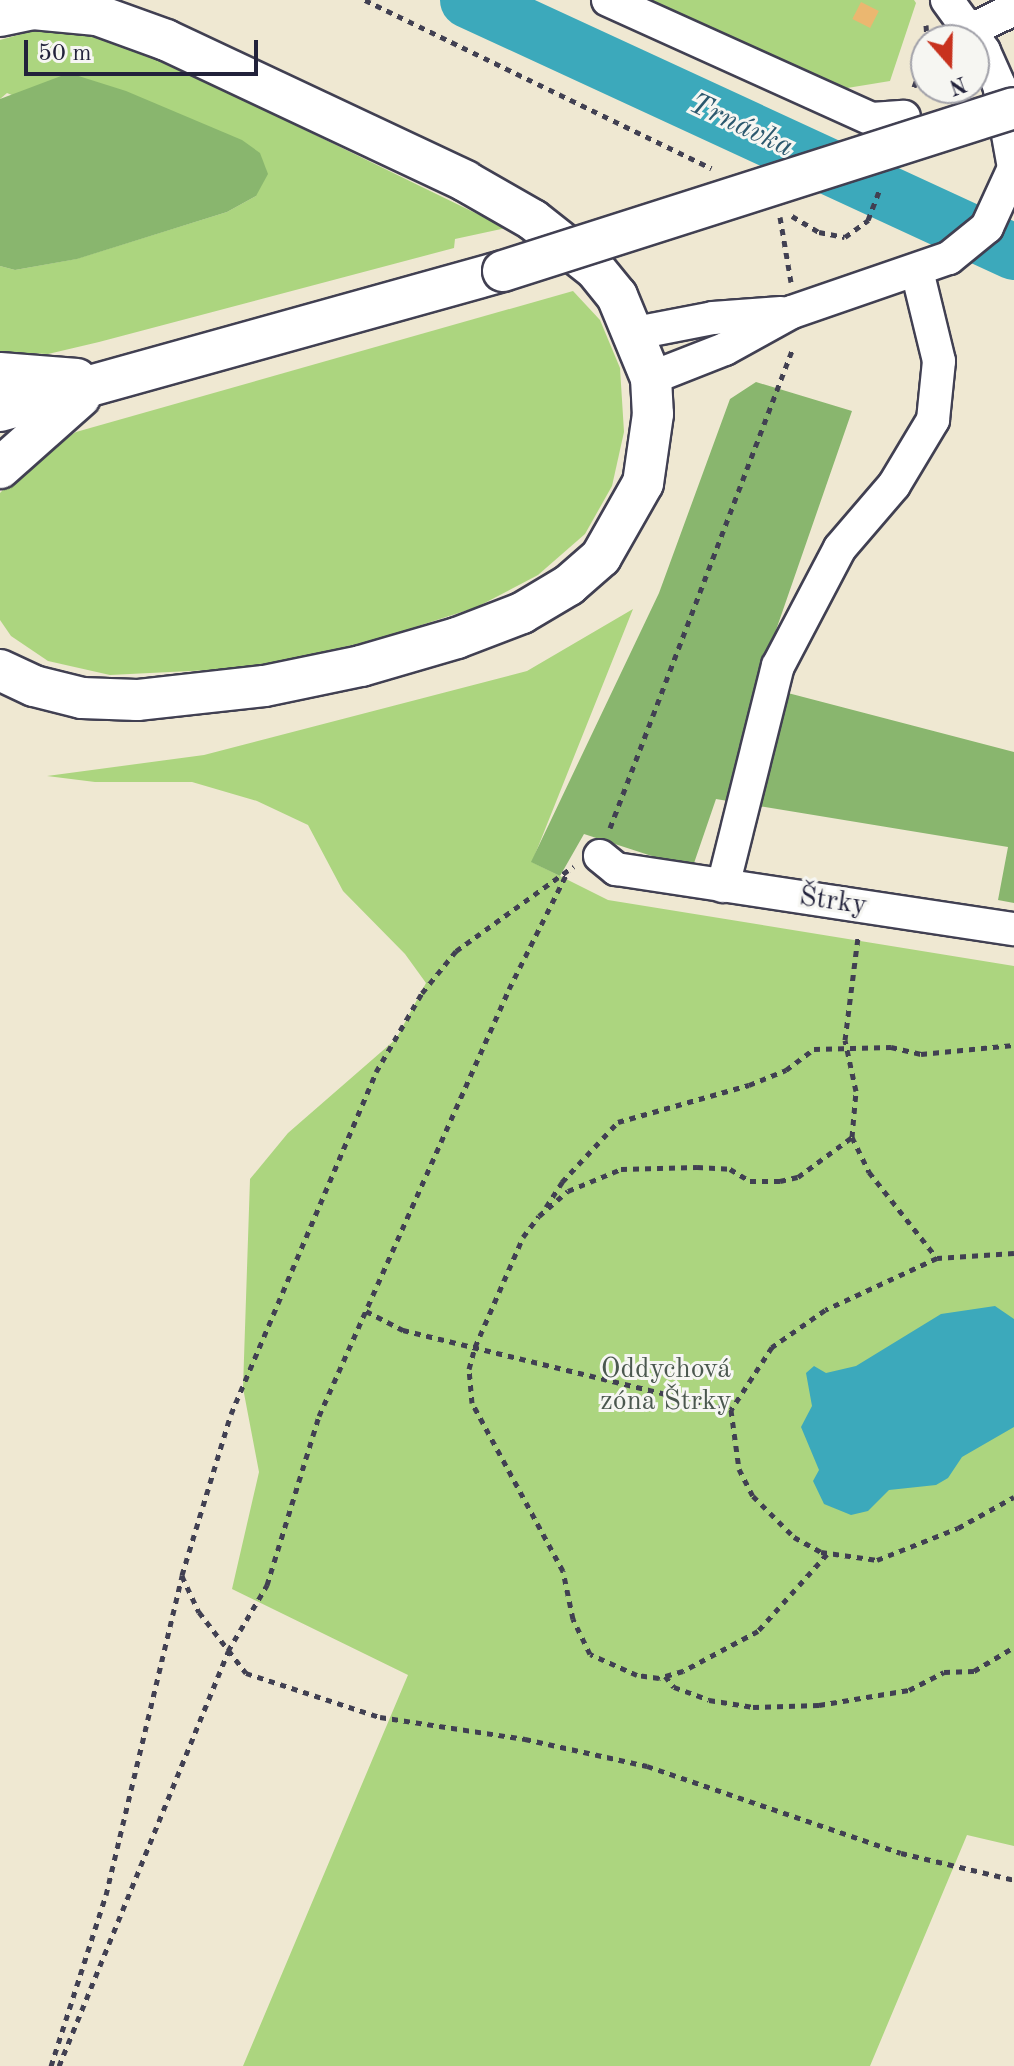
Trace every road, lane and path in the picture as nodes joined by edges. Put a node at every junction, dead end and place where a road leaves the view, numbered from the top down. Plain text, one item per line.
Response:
1 (365, 0) edge
2 (608, 0) edge
3 (947, 0) edge
4 (1014, 9) edge
5 (0, 16) edge
6 (966, 24) edge
7 (983, 24) edge
8 (990, 67) edge
9 (1014, 108) edge
10 (904, 117) dead end
11 (1014, 168) edge
12 (718, 172) dead end
13 (874, 205) dead end
14 (917, 271) junction
15 (792, 310) junction
16 (636, 333) junction
17 (0, 373) edge
18 (651, 378) junction
19 (105, 381) junction
20 (0, 411) edge
21 (0, 468) edge
22 (4, 668) edge
23 (600, 856) joint
24 (723, 886) junction
25 (864, 907) junction
26 (1014, 929) edge
27 (1014, 1045) edge
28 (846, 1047) junction
29 (852, 1137) junction
30 (544, 1212) junction
31 (1014, 1253) edge
32 (937, 1258) junction
33 (366, 1311) junction
34 (475, 1347) junction
35 (731, 1410) junction
36 (1014, 1497) edge
37 (827, 1554) junction
38 (182, 1575) junction
39 (1014, 1647) edge
40 (228, 1651) junction
41 (665, 1676) junction
42 (1014, 1880) edge
43 (51, 2066) edge
44 (59, 2066) edge

1 - 12 path
2 - 10 street
3 - 6 street
4 - 7 street
5 - 16 main road
8 - 11 street
9 - 19 main road, bridge
11 - 14 street
13 - 15 path
14 - 15 street
14 - 24 street
15 - 16 street
15 - 18 street
15 - 23 path
16 - 18 main road
17 - 19 main road
18 - 22 main road
19 - 20 main road
19 - 21 main road
23 - 24 street, Štrky
24 - 25 street, Štrky
25 - 26 street, Štrky
25 - 28 path
27 - 28 path
28 - 29 path
28 - 30 path
29 - 30 path
29 - 32 path
30 - 34 path
31 - 32 path
32 - 35 path
33 - 34 path
33 - 38 path
33 - 40 path
34 - 35 path
34 - 41 path
35 - 37 path
36 - 37 path
37 - 41 path
38 - 40 path
38 - 43 path
39 - 41 path
40 - 42 path
40 - 44 path

